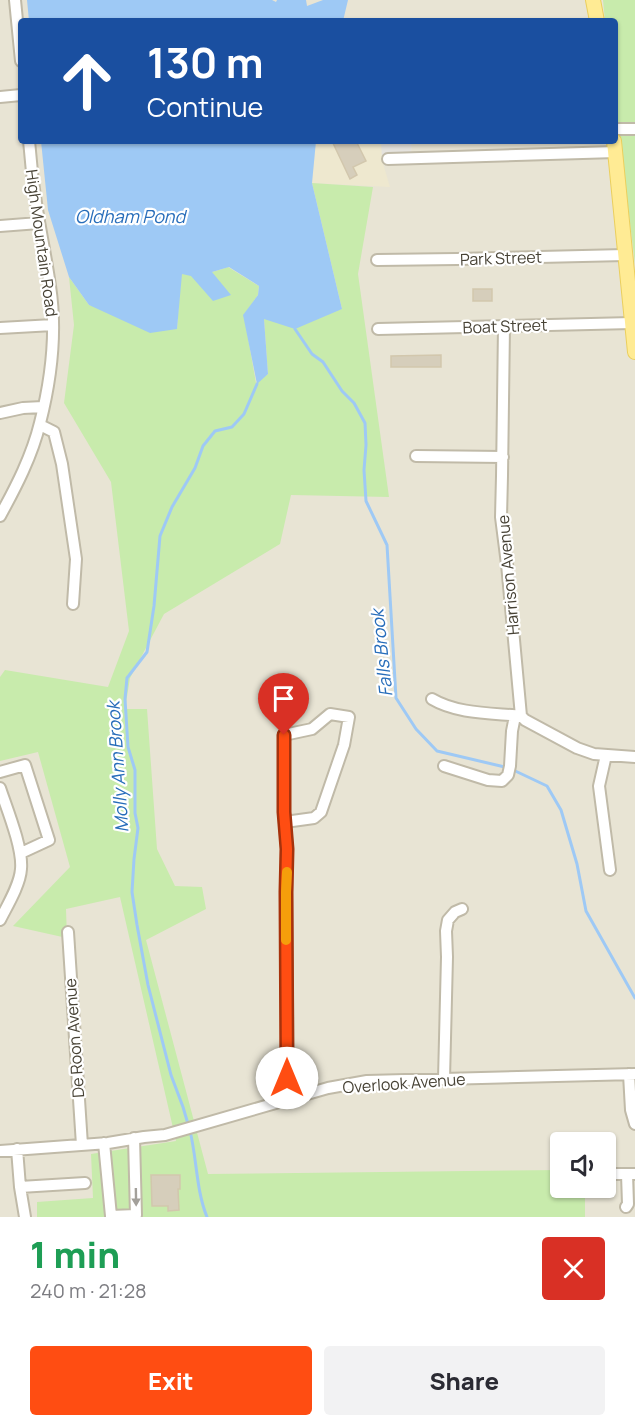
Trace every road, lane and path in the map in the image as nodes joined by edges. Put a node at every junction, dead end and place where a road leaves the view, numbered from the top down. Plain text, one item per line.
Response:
1 (15, 0) edge
2 (593, 0) edge
3 (596, 18) edge
4 (18, 30) edge
5 (18, 95) edge
6 (0, 98) edge
7 (618, 129) edge
8 (635, 129) edge
9 (29, 144) edge
10 (615, 147) edge
11 (388, 159) dead end
12 (39, 223) junction
13 (0, 226) edge
14 (625, 255) junction
15 (377, 260) dead end
16 (632, 323) junction
17 (53, 325) junction
18 (504, 326) junction
19 (0, 328) edge
20 (378, 329) dead end
21 (635, 352) edge
22 (43, 407) junction
23 (0, 413) edge
24 (39, 425) junction
25 (416, 456) dead end
26 (503, 457) junction
27 (0, 516) edge
28 (73, 604) dead end
29 (432, 699) dead end
30 (518, 716) junction
31 (606, 755) junction
32 (635, 757) edge
33 (444, 766) dead end
34 (0, 772) edge
35 (0, 788) edge
36 (3, 808) edge
37 (285, 822) junction
38 (21, 853) junction
39 (610, 870) dead end
40 (462, 909) dead end
41 (0, 920) edge
42 (68, 932) dead end
43 (632, 1074) edge
44 (444, 1079) junction
45 (632, 1092) edge
46 (288, 1100) junction
47 (635, 1124) edge
48 (134, 1138) junction
49 (105, 1143) junction
50 (82, 1145) junction
51 (17, 1149) junction
52 (0, 1150) edge
53 (631, 1174) edge
54 (85, 1183) dead end
55 (20, 1187) junction
56 (626, 1207) dead end
57 (25, 1217) edge

1 - 4 street
2 - 3 main road
5 - 6 street
7 - 8 street
9 - 12 street, High Mountain Road
10 - 11 street
10 - 14 main road
12 - 13 street
12 - 17 street, High Mountain Road
14 - 15 street, Park Street
14 - 16 main road
16 - 18 street, Boat Street
16 - 21 main road
17 - 19 street
17 - 22 street, High Mountain Road
18 - 20 street, Boat Street
18 - 26 street, Harrison Avenue
22 - 23 street
22 - 24 street, High Mountain Road
24 - 27 street, High Mountain Road
24 - 28 street
25 - 26 street
26 - 30 street, Harrison Avenue
29 - 30 street
30 - 31 street
30 - 33 street, Harrison Avenue
31 - 32 street
31 - 39 street
34 - 38 street
35 - 36 street
36 - 38 street
37 - 37 street
37 - 46 street
38 - 41 street
40 - 44 street
42 - 50 street, De Roon Avenue
43 - 44 street, Overlook Avenue
43 - 45 street
44 - 46 street, Overlook Avenue
45 - 47 street
46 - 48 street, Overlook Avenue
48 - 49 street, Overlook Avenue
48 -> 49 street
49 - 50 street, Overlook Avenue
50 - 51 street, Overlook Avenue
51 - 52 street, Overlook Avenue
51 - 55 street
53 - 56 street
54 - 55 street
55 - 57 street

